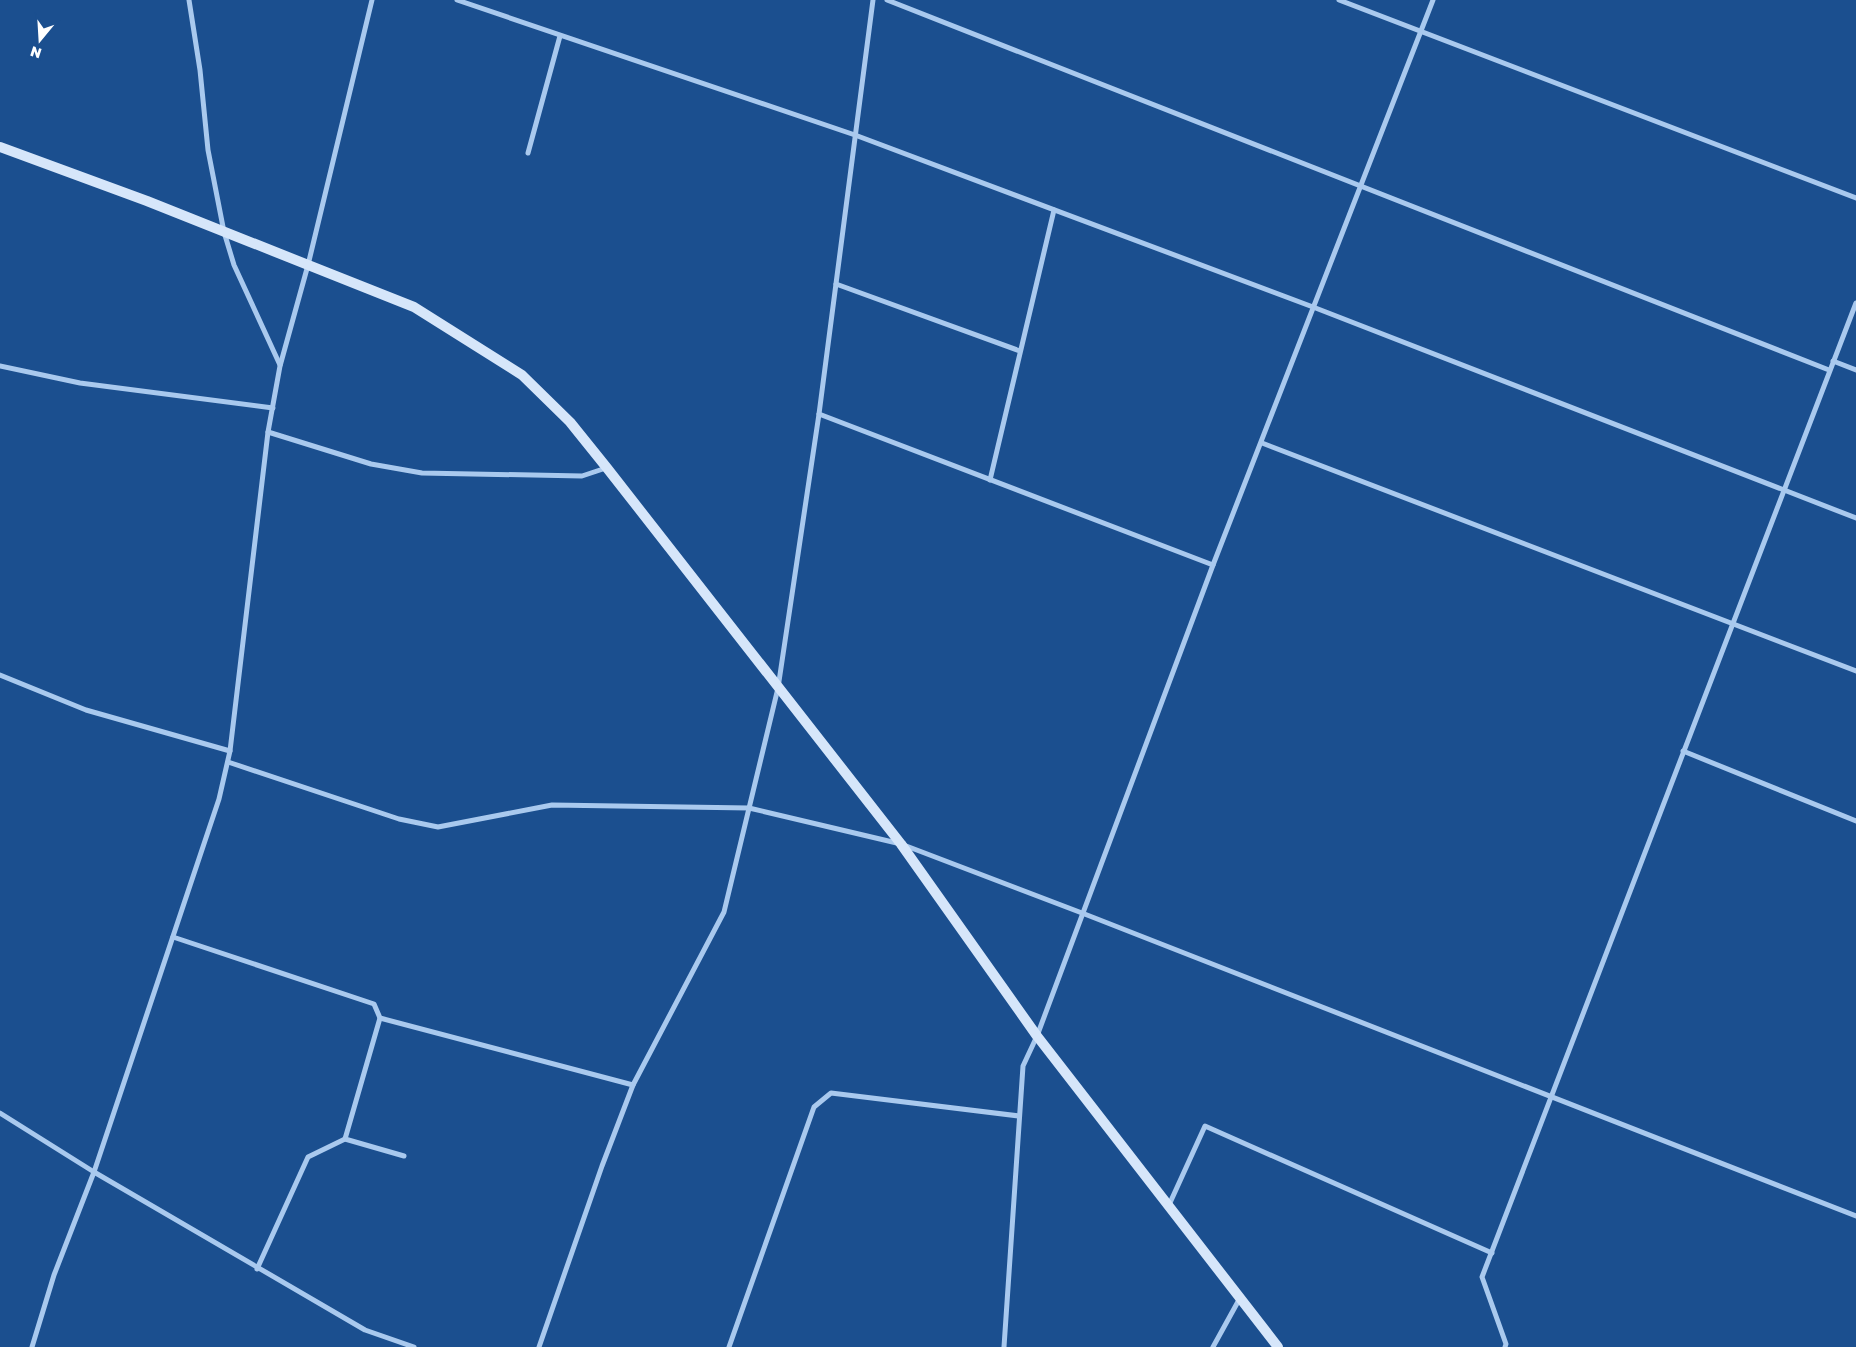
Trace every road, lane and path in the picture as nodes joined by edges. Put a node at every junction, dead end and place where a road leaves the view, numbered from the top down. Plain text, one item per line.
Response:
1 (189, 0) edge
2 (372, 0) edge
3 (457, 0) edge
4 (873, 0) edge
5 (887, 0) edge
6 (1338, 0) edge
7 (1433, 0) edge
8 (1420, 32) junction
9 (560, 36) junction
10 (855, 135) junction
11 (0, 147) edge
12 (528, 153) dead end
13 (1360, 185) junction
14 (1856, 198) edge
15 (1054, 210) junction
16 (224, 232) junction
17 (308, 265) junction
18 (836, 284) junction
19 (1856, 303) edge
20 (1313, 307) junction
21 (1020, 352) junction
22 (1833, 361) junction
23 (0, 366) edge
24 (280, 366) junction
25 (1829, 370) junction
26 (1856, 370) edge
27 (273, 408) junction
28 (818, 414) junction
29 (268, 432) junction
30 (1262, 444) junction
31 (607, 468) junction
32 (990, 480) junction
33 (1784, 490) junction
34 (1856, 518) edge
35 (1213, 565) junction
36 (1731, 624) junction
37 (1856, 671) edge
38 (0, 675) edge
39 (778, 688) junction
40 (230, 751) junction
41 (1683, 751) junction
42 (228, 762) junction
43 (749, 808) junction
44 (1856, 821) edge
45 (900, 844) junction
46 (1082, 913) junction
47 (173, 937) junction
48 (380, 1018) junction
49 (1037, 1036) junction
50 (633, 1085) junction
51 (1552, 1098) junction
52 (0, 1113) edge
53 (1019, 1116) junction
54 (345, 1139) junction
55 (404, 1156) dead end
56 (94, 1172) junction
57 (1168, 1206) junction
58 (1856, 1216) edge
59 (1492, 1253) junction
60 (257, 1269) junction
61 (1240, 1298) junction
62 (32, 1347) edge
63 (414, 1347) edge
64 (539, 1347) edge
65 (729, 1347) edge
66 (1004, 1347) edge
67 (1213, 1347) edge
68 (1278, 1347) edge
69 (1505, 1347) edge

1 - 16 street
2 - 17 street
3 - 9 street
4 - 10 street
5 - 13 street
6 - 8 street
7 - 8 street
8 - 13 street
8 - 14 street
9 - 10 street
9 - 12 street
10 - 15 street
10 - 18 street
11 - 16 street
13 - 20 street
13 - 25 street
15 - 20 street
15 - 21 street
16 - 17 street
16 - 24 street
17 - 24 street
17 - 31 street
18 - 21 street
18 - 28 street
19 - 22 street
20 - 30 street
20 - 33 street
21 - 32 street
22 - 25 street
22 - 26 street
23 - 27 street
24 - 27 street
25 - 33 street
27 - 29 street
28 - 32 street
28 - 39 street
29 - 31 street
29 - 40 street
30 - 35 street
30 - 36 street
31 - 39 street
32 - 35 street
33 - 34 street
33 - 36 street
35 - 46 street
36 - 37 street
36 - 41 street
38 - 40 street
39 - 43 street
39 - 45 street
40 - 42 street
41 - 44 street
41 - 51 street
42 - 43 street
42 - 47 street
43 - 45 street
43 - 50 street
45 - 46 street
45 - 49 street
46 - 49 street
46 - 51 street
47 - 48 street
47 - 56 street
48 - 50 street
48 - 54 street
49 - 53 street
49 - 57 street
50 - 64 street
51 - 58 street
51 - 59 street
52 - 56 street
53 - 65 street
53 - 66 street
54 - 55 street
54 - 60 street
56 - 60 street
56 - 62 street
57 - 59 street
57 - 61 street
59 - 69 street
60 - 63 street
61 - 67 street
61 - 68 street

